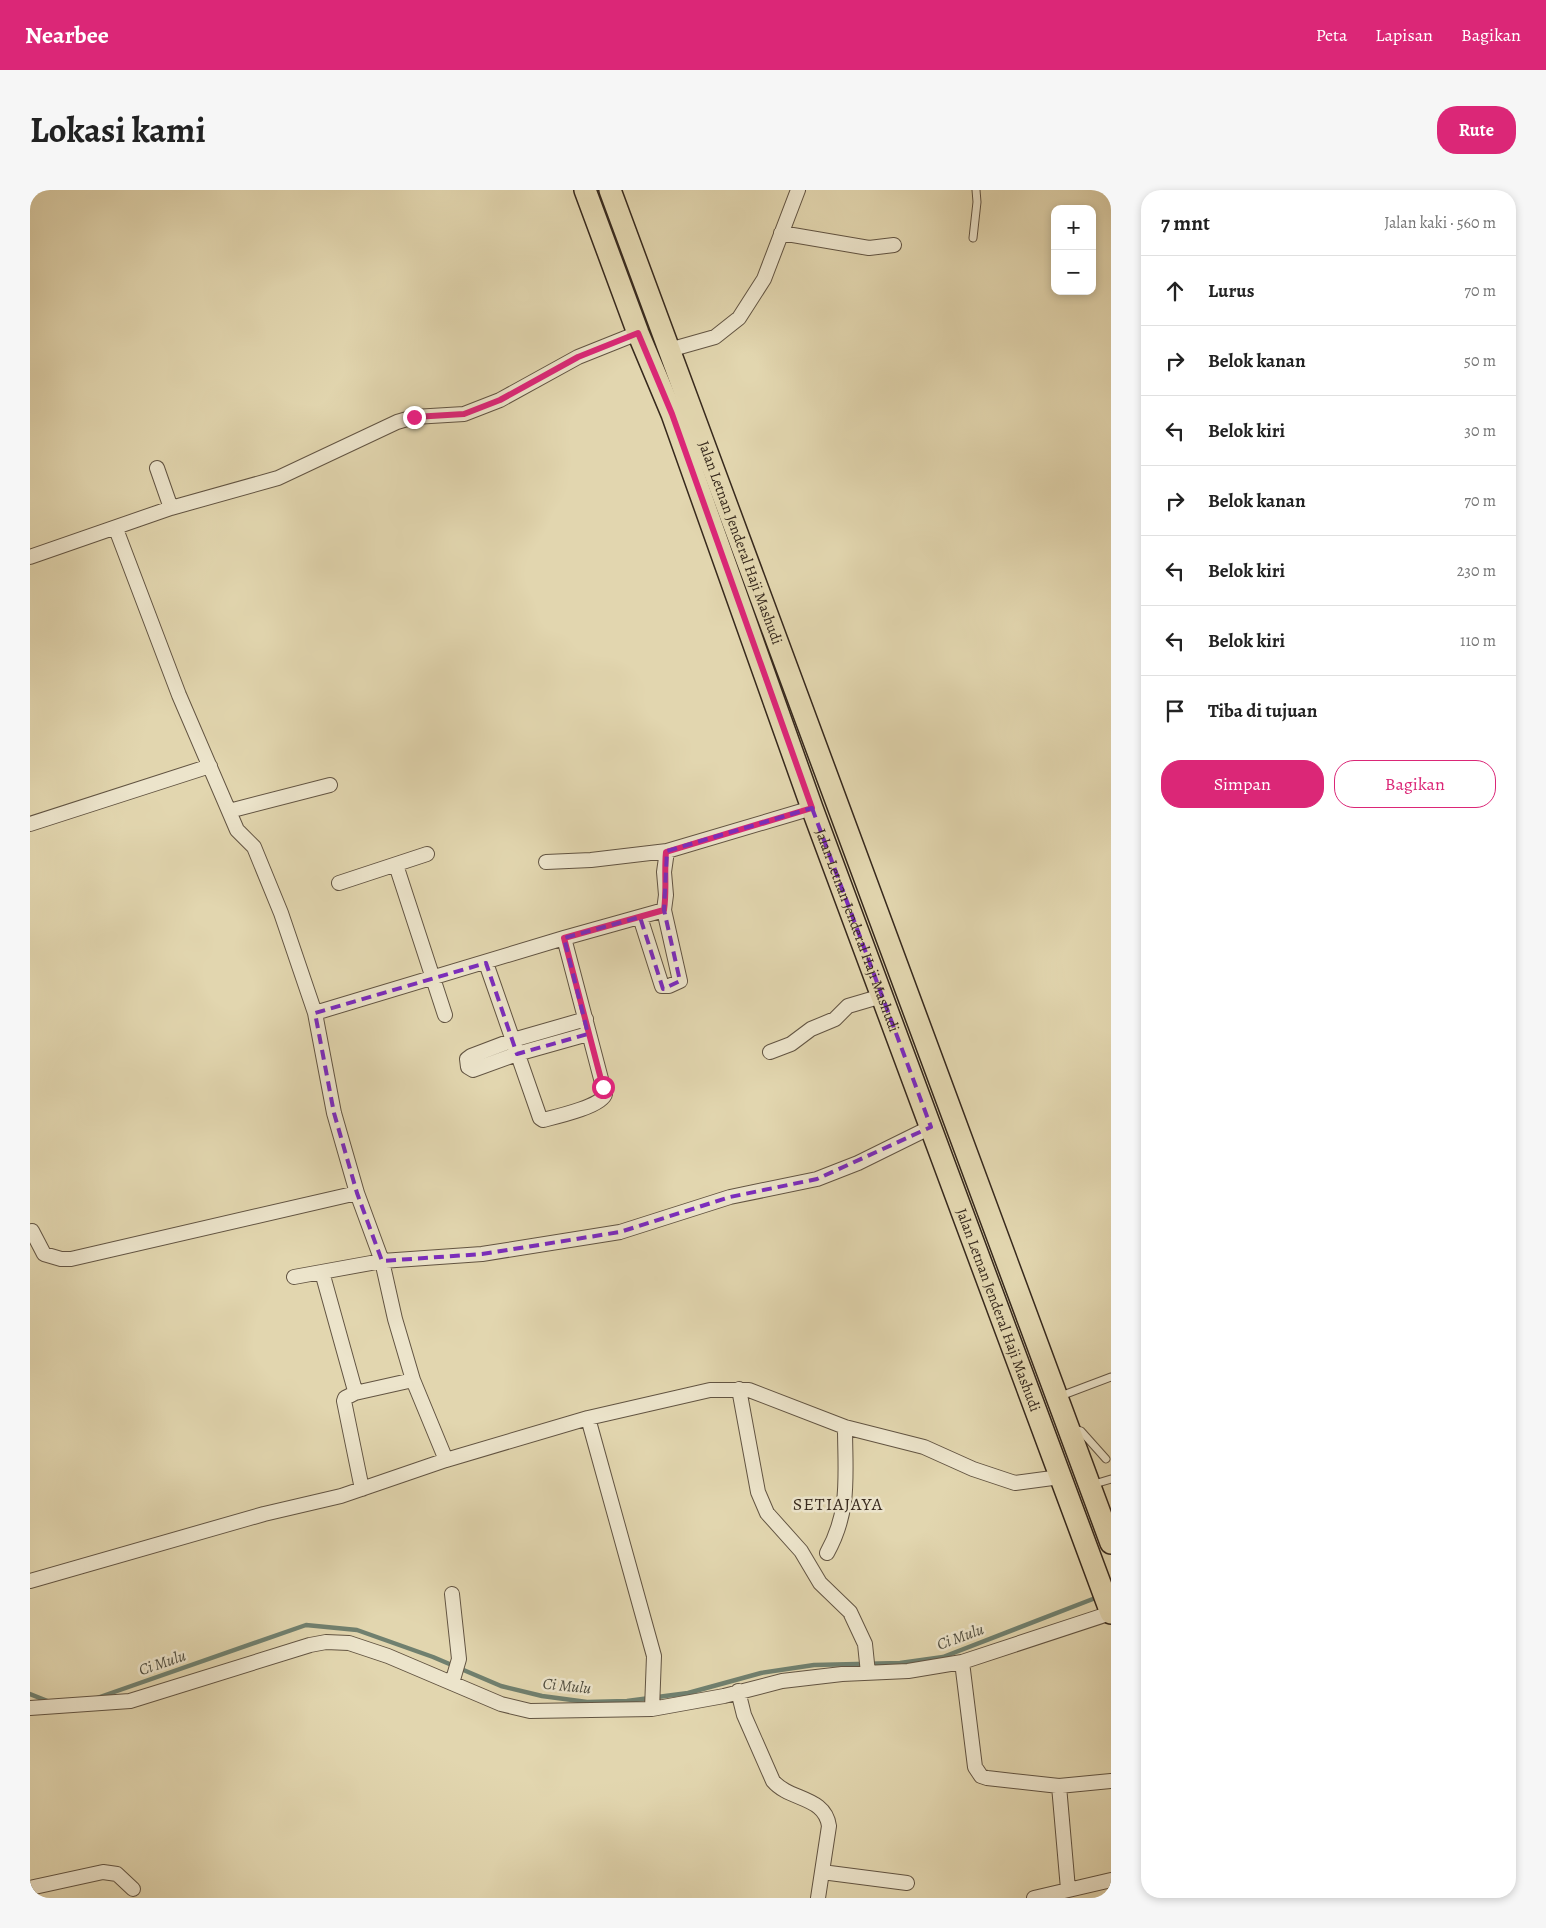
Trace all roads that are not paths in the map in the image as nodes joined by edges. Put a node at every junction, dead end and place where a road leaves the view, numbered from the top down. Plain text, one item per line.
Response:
1 (585, 190) edge
2 (610, 190) edge
3 (798, 190) edge
4 (976, 190) edge
5 (623, 222) junction
6 (600, 231) junction
7 (782, 233) junction
8 (973, 238) dead end
9 (894, 245) dead end
10 (638, 333) junction
11 (669, 350) junction
12 (157, 468) dead end
13 (171, 508) junction
14 (116, 529) junction
15 (30, 557) edge
16 (210, 766) junction
17 (330, 785) dead end
18 (812, 808) junction
19 (229, 810) junction
20 (30, 824) edge
21 (666, 852) junction
22 (427, 854) dead end
23 (546, 862) dead end
24 (396, 865) junction
25 (339, 883) dead end
26 (664, 910) junction
27 (640, 917) junction
28 (564, 938) junction
29 (486, 963) junction
30 (433, 977) junction
31 (882, 996) junction
32 (315, 1013) junction
33 (445, 1015) dead end
34 (586, 1019) junction
35 (588, 1034) junction
36 (513, 1040) junction
37 (770, 1052) dead end
38 (517, 1054) junction
39 (931, 1127) junction
40 (357, 1193) junction
41 (32, 1231) dead end
42 (382, 1261) junction
43 (322, 1272) junction
44 (294, 1277) dead end
45 (1111, 1377) edge
46 (413, 1380) junction
47 (739, 1389) junction
48 (355, 1393) junction
49 (1058, 1398) junction
50 (588, 1418) junction
51 (845, 1427) junction
52 (1070, 1429) junction
53 (1106, 1459) dead end
54 (446, 1460) junction
55 (1060, 1478) junction
56 (1111, 1479) edge
57 (1090, 1485) junction
58 (362, 1489) junction
59 (1111, 1543) edge
60 (827, 1553) dead end
61 (30, 1581) edge
62 (452, 1594) dead end
63 (1111, 1612) edge
64 (962, 1662) junction
65 (868, 1665) junction
66 (456, 1671) junction
67 (738, 1691) junction
68 (724, 1696) junction
69 (653, 1704) junction
70 (30, 1708) edge
71 (744, 1716) junction
72 (1111, 1781) edge
73 (1059, 1786) junction
74 (822, 1872) junction
75 (1111, 1880) edge
76 (907, 1883) dead end
77 (30, 1888) edge
78 (133, 1889) dead end
79 (1068, 1889) junction
80 (818, 1898) edge
81 (1034, 1898) edge

1 - 6 main road, Jalan Letnan Jenderal Haji Mashudi
2 - 5 main road, Jalan Letnan Jenderal Haji Mashudi
3 - 7 street
4 - 8 lane
5 - 6 main road
5 - 11 main road, Jalan Letnan Jenderal Haji Mashudi
6 - 10 main road, Jalan Letnan Jenderal Haji Mashudi
7 - 9 street
7 - 11 street
10 - 13 street
10 - 18 main road, Jalan Letnan Jenderal Haji Mashudi
11 - 49 main road, Jalan Letnan Jenderal Haji Mashudi
12 - 13 street
13 - 14 street
14 - 15 street
14 - 16 street
16 - 19 street
16 - 20 street
17 - 19 street
18 - 21 street
18 - 31 main road, Jalan Letnan Jenderal Haji Mashudi
19 - 32 street
21 - 23 street
21 - 26 street
22 - 24 street
24 - 25 street
24 - 30 street
26 - 27 street
26 - 27 street
27 - 28 street
28 - 29 street
28 - 34 street
29 - 30 street
29 - 36 street
30 - 32 street
30 - 33 street
31 - 37 street
31 - 39 main road, Jalan Letnan Jenderal Haji Mashudi
32 - 40 street
34 - 35 street
34 - 36 street
35 - 38 street
35 - 38 street
36 - 38 street
36 - 38 street
39 - 42 street
39 - 55 main road, Jalan Letnan Jenderal Haji Mashudi
40 - 41 street
40 - 42 street
42 - 43 street
42 - 46 street
43 - 44 street
43 - 48 street
45 - 49 lane
46 - 48 street
46 - 54 street
47 - 50 street
47 - 51 street
47 - 65 street
48 - 58 street
49 - 52 main road, Jalan Letnan Jenderal Haji Mashudi
50 - 54 street
50 - 69 street
51 - 55 street
51 - 60 street
52 - 53 lane
52 - 57 main road, Jalan Letnan Jenderal Haji Mashudi
54 - 58 street
55 - 63 main road, Jalan Letnan Jenderal Haji Mashudi
56 - 57 lane
57 - 59 main road, Jalan Letnan Jenderal Haji Mashudi
58 - 61 street
62 - 66 street
63 - 64 street
64 - 65 street
64 - 73 street
65 - 67 street
66 - 69 street
66 - 70 street
67 - 68 street
67 - 71 street
68 - 69 street
68 - 71 street
71 - 74 street
72 - 73 street
73 - 79 street
74 - 76 street
74 - 80 street
75 - 79 street
77 - 78 street
79 - 81 street

